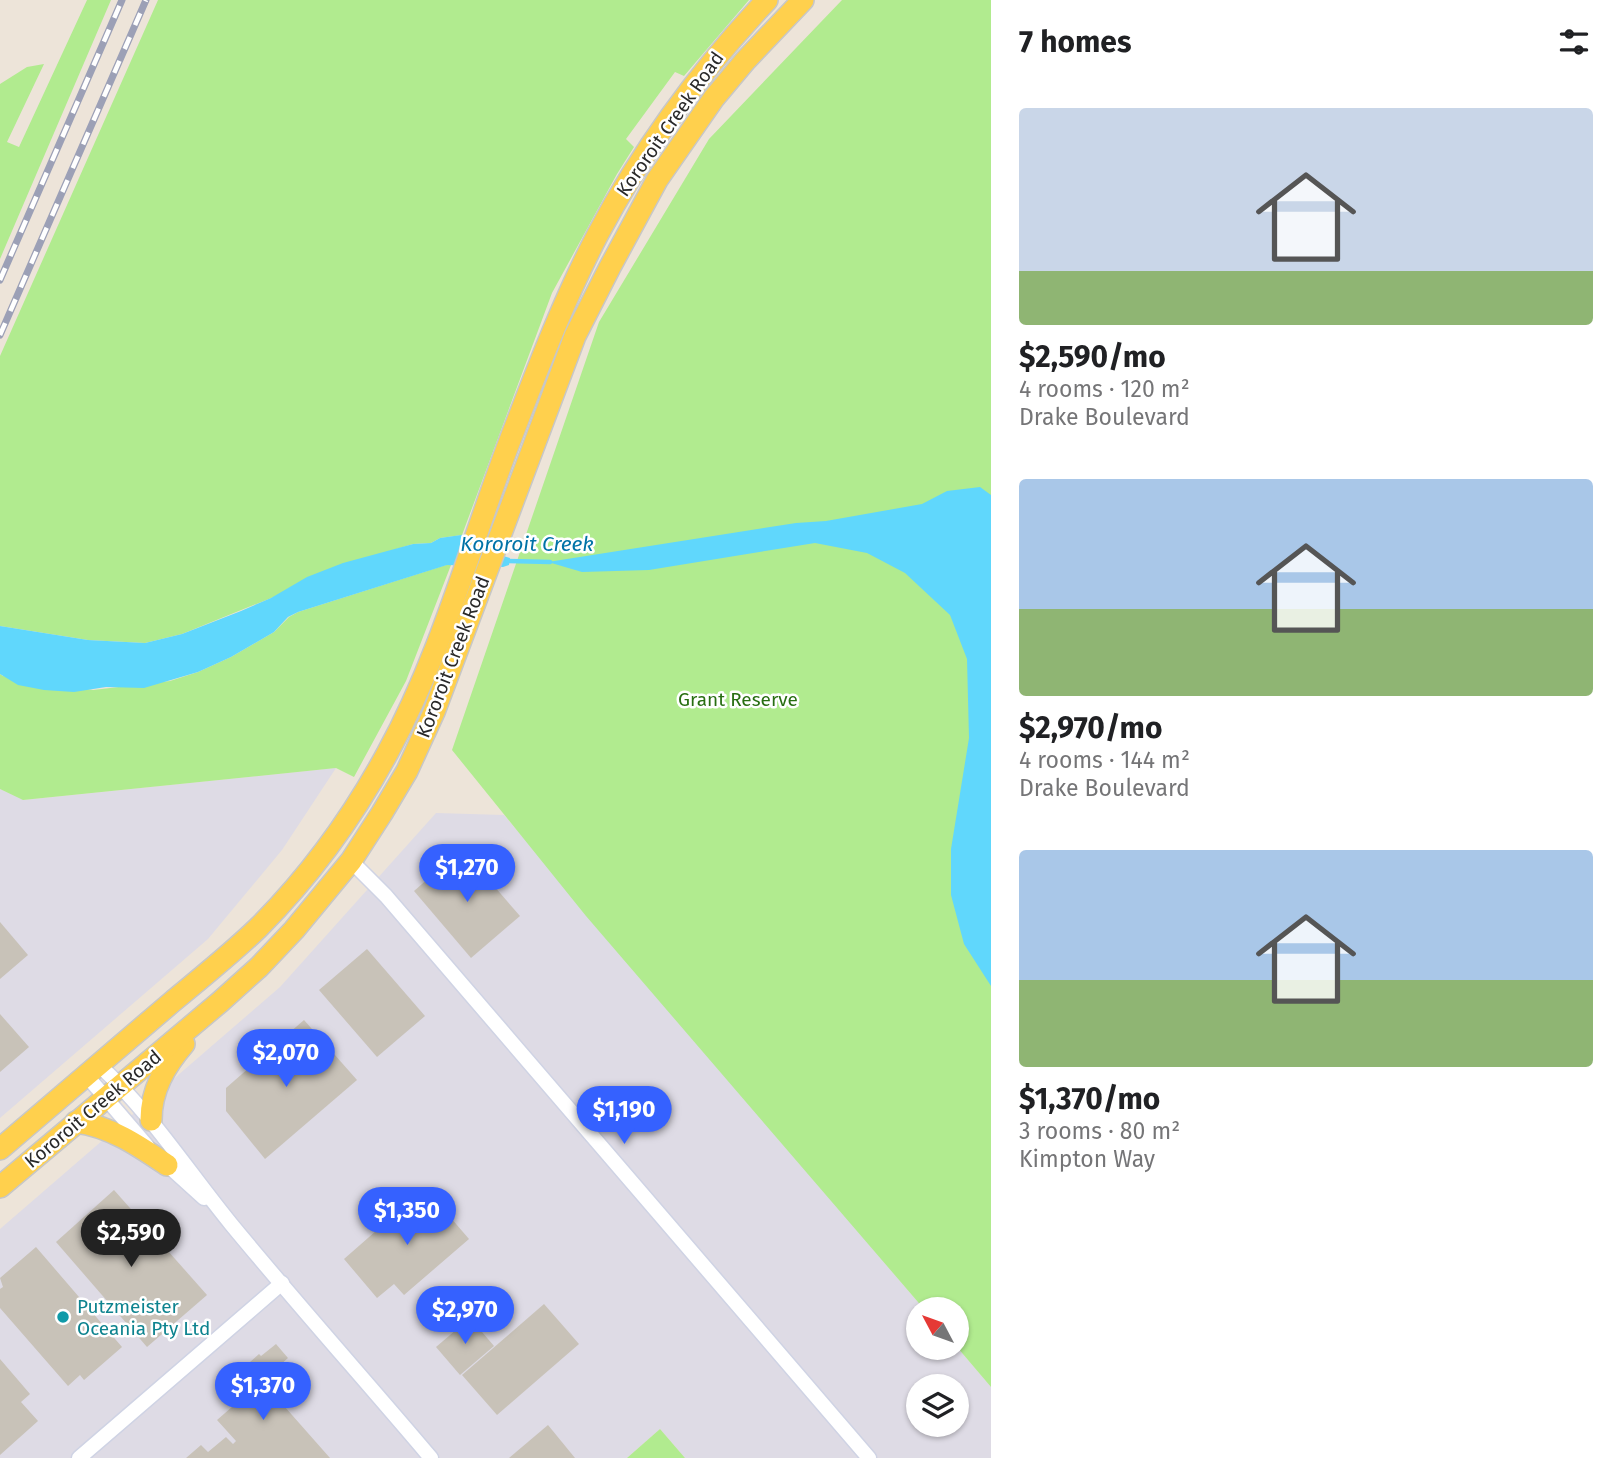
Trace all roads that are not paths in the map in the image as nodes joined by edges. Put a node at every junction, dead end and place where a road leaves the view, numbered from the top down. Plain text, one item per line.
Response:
1 (767, 0) edge
2 (803, 0) edge
3 (351, 861) junction
4 (220, 1002) junction
5 (92, 1070) junction
6 (113, 1091) junction
7 (151, 1120) junction
8 (76, 1122) junction
9 (0, 1149) edge
10 (167, 1165) junction
11 (0, 1187) edge
12 (230, 1223) junction
13 (282, 1283) junction
14 (79, 1458) edge
15 (431, 1458) edge
16 (869, 1458) edge

1 - 5 main road, Kororoit Creek Road
2 - 3 main road, Kororoit Creek Road
3 - 4 main road, Kororoit Creek Road
3 - 16 street
4 - 6 main road, Kororoit Creek Road
4 - 7 main road
5 - 6 street
5 - 9 main road, Kororoit Creek Road
6 - 7 street
6 - 8 main road, Kororoit Creek Road
6 - 10 street
7 - 12 street
8 - 10 main road
8 - 11 main road, Kororoit Creek Road
10 - 12 street
12 - 13 street
13 - 14 street
13 - 15 street

